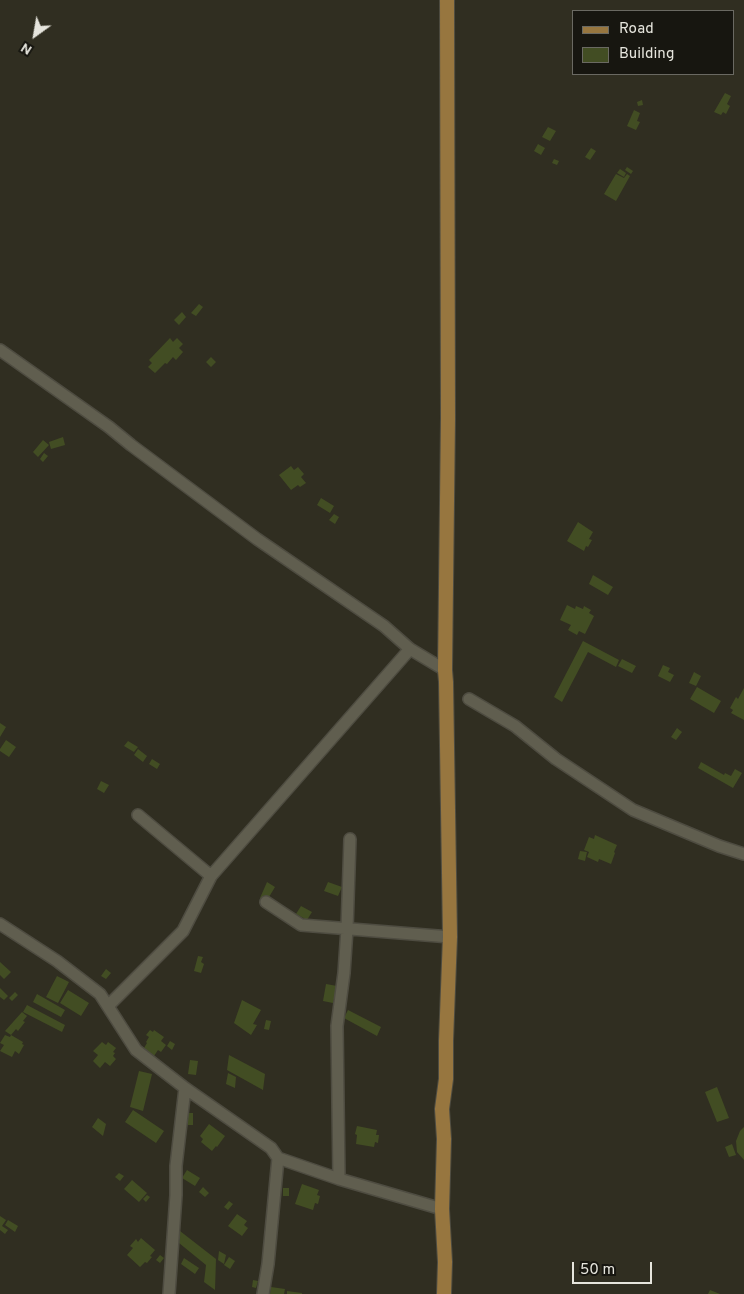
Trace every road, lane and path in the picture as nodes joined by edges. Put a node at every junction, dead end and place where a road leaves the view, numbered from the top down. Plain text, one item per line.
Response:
1 (447, 0) edge
2 (0, 350) edge
3 (410, 649) junction
4 (445, 670) junction
5 (469, 699) dead end
6 (138, 814) dead end
7 (350, 839) dead end
8 (744, 854) edge
9 (211, 876) junction
10 (266, 902) dead end
11 (0, 924) edge
12 (347, 929) junction
13 (450, 937) junction
14 (108, 1006) junction
15 (185, 1088) junction
16 (278, 1158) junction
17 (339, 1179) junction
18 (442, 1209) junction
19 (169, 1294) edge
20 (263, 1294) edge
21 (444, 1294) edge

1 - 4 main road
2 - 3 street
3 - 4 street
3 - 9 street
4 - 13 main road
5 - 8 street
6 - 9 street
7 - 12 street
9 - 14 street
10 - 12 street
11 - 14 street
12 - 13 street
12 - 17 street
13 - 18 main road
14 - 15 street
15 - 16 street
15 - 19 street
16 - 17 street
16 - 20 street
17 - 18 street
18 - 21 main road

